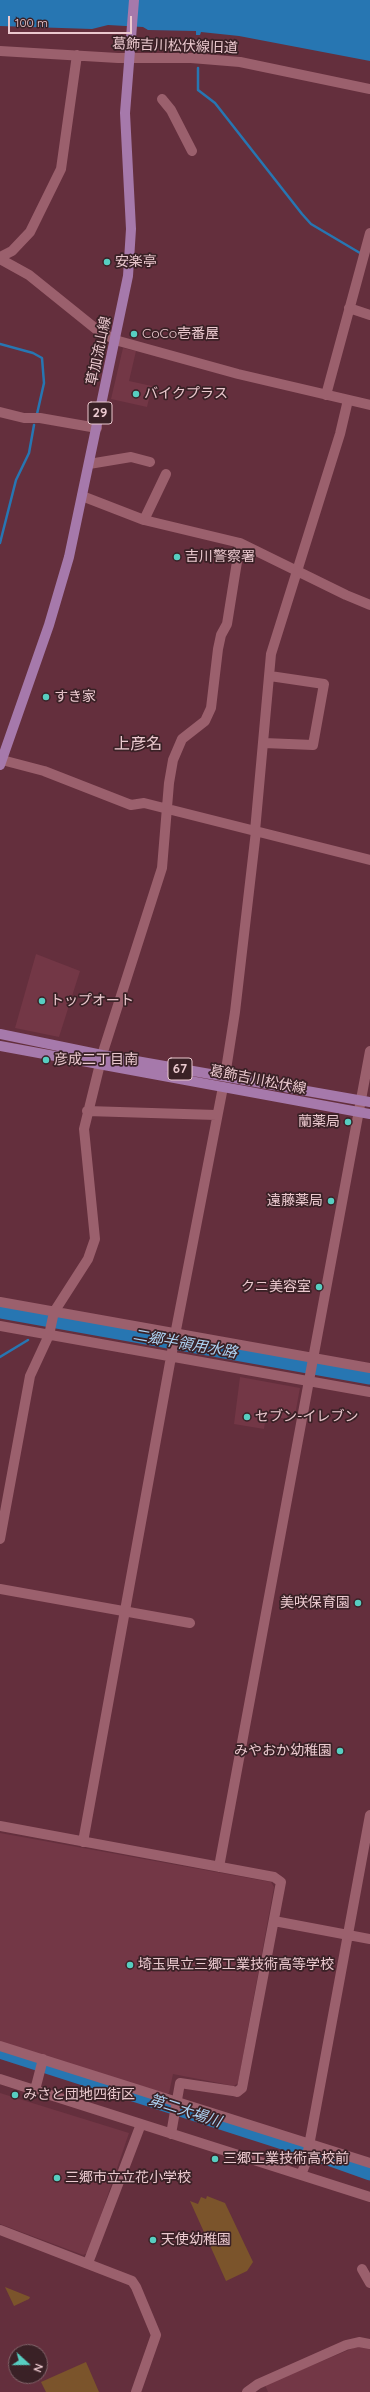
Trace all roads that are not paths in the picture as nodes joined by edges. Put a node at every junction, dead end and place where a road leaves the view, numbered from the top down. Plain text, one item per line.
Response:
1 (134, 0) edge
2 (0, 51) edge
3 (129, 54) junction
4 (77, 55) junction
5 (370, 89) edge
6 (162, 99) dead end
7 (192, 151) dead end
8 (370, 233) edge
9 (0, 258) edge
10 (349, 308) junction
11 (370, 315) edge
12 (115, 340) junction
13 (326, 395) junction
14 (348, 400) junction
15 (370, 405) edge
16 (0, 412) edge
17 (97, 428) junction
18 (150, 462) dead end
19 (89, 464) junction
20 (166, 474) dead end
21 (82, 496) junction
22 (144, 520) junction
23 (240, 543) junction
24 (297, 571) junction
25 (370, 604) edge
26 (270, 676) junction
27 (264, 743) junction
28 (1, 763) edge
29 (166, 808) junction
30 (255, 831) junction
31 (370, 860) edge
32 (0, 1034) edge
33 (0, 1046) edge
34 (370, 1051) edge
35 (101, 1059) junction
36 (225, 1076) junction
37 (223, 1087) junction
38 (366, 1101) edge
39 (87, 1111) junction
40 (359, 1112) junction
41 (370, 1114) edge
42 (216, 1115) junction
43 (0, 1302) edge
44 (54, 1312) junction
45 (0, 1326) edge
46 (50, 1330) junction
47 (174, 1340) junction
48 (172, 1357) junction
49 (314, 1359) junction
50 (370, 1368) edge
51 (311, 1376) junction
52 (370, 1392) edge
53 (0, 1539) edge
54 (0, 1588) edge
55 (125, 1612) junction
56 (190, 1623) dead end
57 (370, 1815) edge
58 (0, 1826) edge
59 (83, 1842) junction
60 (219, 1867) junction
61 (274, 1921) junction
62 (348, 1935) junction
63 (370, 1939) edge
64 (0, 2046) edge
65 (43, 2059) junction
66 (0, 2079) edge
67 (35, 2090) junction
68 (177, 2103) junction
69 (141, 2124) junction
70 (171, 2134) junction
71 (310, 2144) junction
72 (370, 2163) edge
73 (301, 2175) junction
74 (370, 2197) edge
75 (0, 2230) edge
76 (88, 2264) junction
77 (362, 2269) dead end
78 (370, 2283) edge
79 (370, 2344) edge
80 (136, 2392) edge
81 (247, 2392) edge

1 - 3 main road, 草加流山線 / 29
2 - 4 street, 葛飾吉川松伏線旧道
3 - 4 street, 葛飾吉川松伏線旧道
3 - 5 street, 葛飾吉川松伏線旧道
3 - 12 main road, 草加流山線 / 29
4 - 9 street
6 - 7 street
8 - 10 street
9 - 12 street
10 - 11 street
10 - 13 street
12 - 13 street
12 - 17 main road, 草加流山線 / 29
13 - 14 street
14 - 15 street
14 - 24 street
16 - 17 street
17 - 19 main road, 草加流山線 / 29
18 - 19 street
19 - 21 main road, 草加流山線 / 29
20 - 22 street
21 - 22 street
21 - 28 main road, 草加流山線 / 29
22 - 23 street
23 - 24 street
23 - 29 street
24 - 25 street
24 - 26 street
26 - 27 street
26 - 27 street
27 - 30 street
28 - 29 street
29 - 30 street
29 - 35 street
30 - 31 street
30 - 36 street
32 - 35 main road, 葛飾吉川松伏線 / 67
33 - 35 main road, 葛飾吉川松伏線 / 67
34 - 38 street
35 - 36 main road, 葛飾吉川松伏線 / 67
35 - 37 main road, 葛飾吉川松伏線 / 67
35 - 39 street
36 - 38 main road, 葛飾吉川松伏線 / 67
37 - 40 main road, 葛飾吉川松伏線 / 67
37 - 42 street
38 - 40 street
39 - 42 street
39 - 44 street
40 - 41 main road, 葛飾吉川松伏線 / 67
40 - 49 street
42 - 47 street
43 - 44 street
44 - 46 street
44 - 47 street
45 - 46 street
46 - 48 street
46 - 53 street
47 - 48 street
47 - 49 street
48 - 51 street
48 - 55 street
49 - 50 street
49 - 51 street
51 - 52 street
51 - 60 street
54 - 55 street
55 - 56 street
55 - 59 street
57 - 62 street
58 - 59 street
59 - 60 street
60 - 61 street
61 - 62 street
61 - 68 street
62 - 63 street
62 - 71 street
64 - 65 street
65 - 67 street
65 - 68 street
66 - 67 street
67 - 69 street
68 - 70 street
68 - 71 street
69 - 70 street
69 - 76 street
70 - 73 street
71 - 72 street
71 - 73 street
73 - 74 street
75 - 76 street
76 - 80 street
77 - 78 street
79 - 81 street

